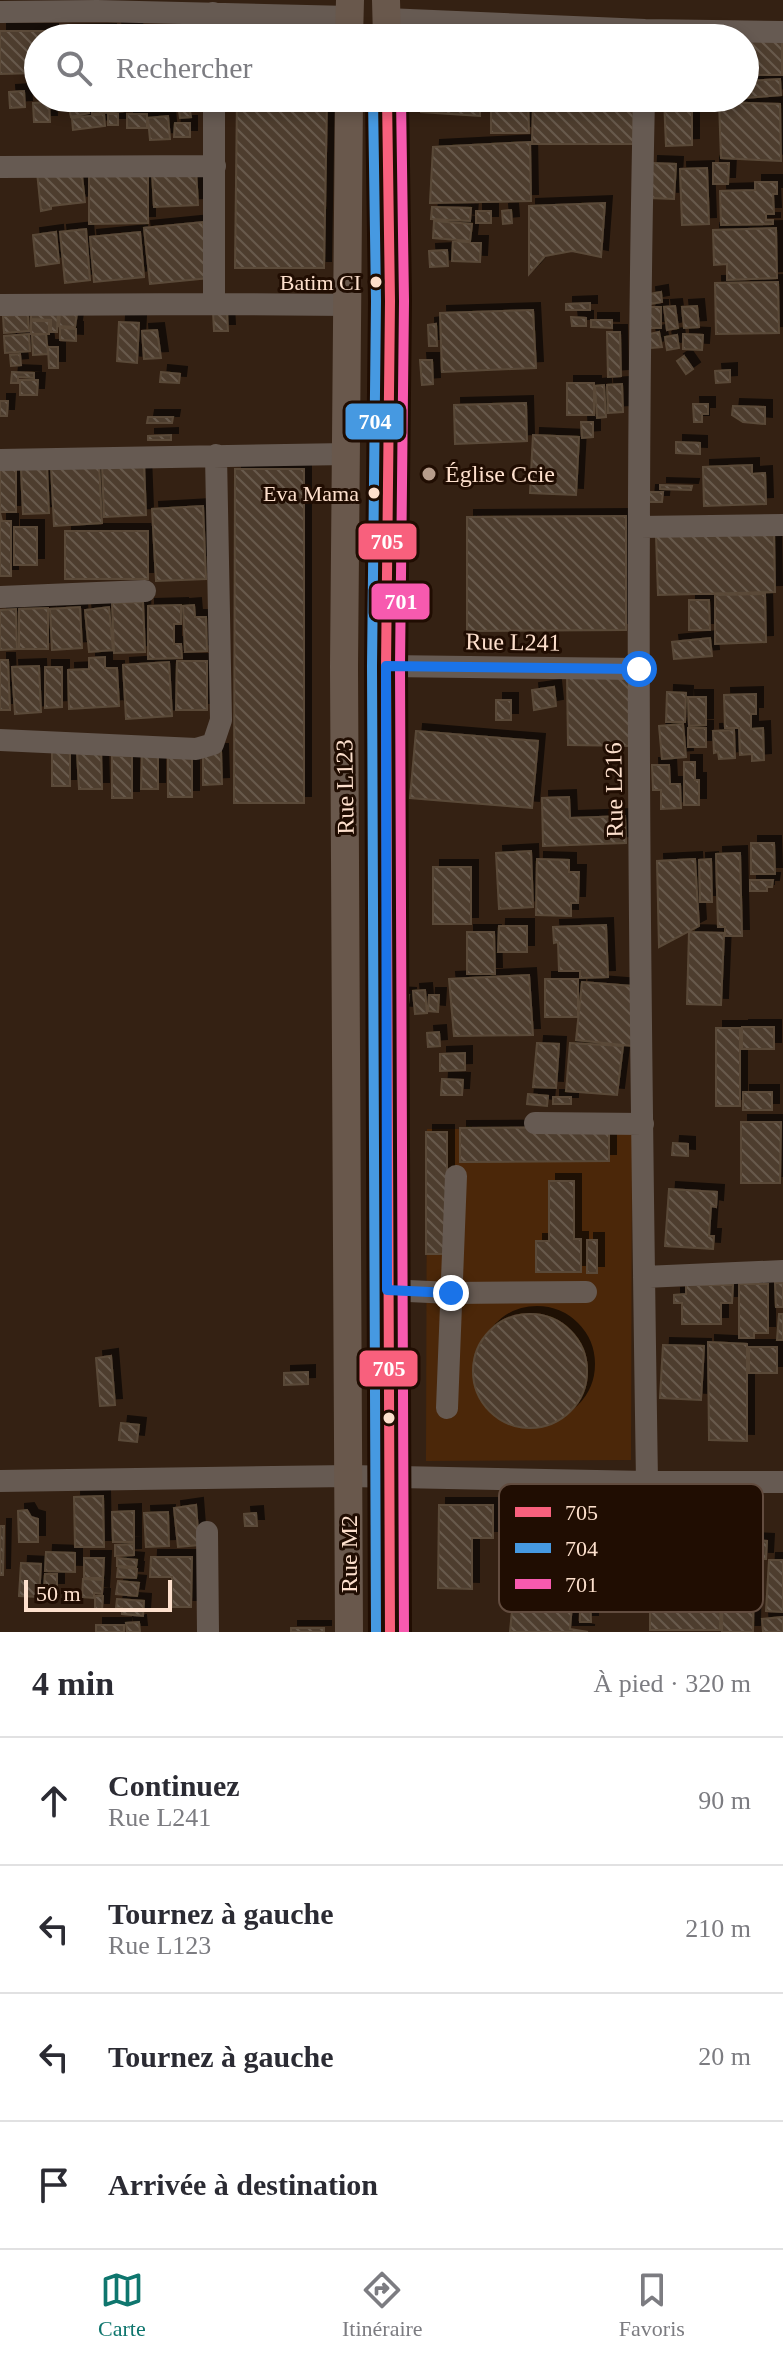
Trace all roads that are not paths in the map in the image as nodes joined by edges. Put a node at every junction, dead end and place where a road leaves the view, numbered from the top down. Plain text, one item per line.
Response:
1 (97, 5) edge
2 (237, 6) edge
3 (0, 12) edge
4 (213, 13) junction
5 (350, 18) edge
6 (386, 19) edge
7 (213, 24) edge
8 (472, 24) edge
9 (759, 32) edge
10 (783, 32) edge
11 (214, 112) edge
12 (349, 112) edge
13 (387, 112) edge
14 (644, 112) edge
15 (215, 166) junction
16 (0, 167) edge
17 (214, 304) junction
18 (0, 305) edge
19 (349, 305) junction
20 (347, 454) junction
21 (216, 455) junction
22 (0, 460) edge
23 (783, 525) edge
24 (640, 527) junction
25 (145, 591) dead end
26 (0, 597) edge
27 (386, 666) junction
28 (639, 669) junction
29 (0, 740) edge
30 (535, 1123) dead end
31 (643, 1124) junction
32 (456, 1176) dead end
33 (783, 1271) edge
34 (644, 1277) junction
35 (387, 1290) junction
36 (586, 1292) dead end
37 (451, 1293) junction
38 (447, 1408) dead end
39 (349, 1476) junction
40 (389, 1476) junction
41 (0, 1481) edge
42 (647, 1482) junction
43 (783, 1482) edge
44 (207, 1532) dead end
45 (208, 1632) edge
46 (349, 1632) edge
47 (390, 1632) edge

1 - 3 street
1 - 4 street
2 - 4 street
2 - 5 street
4 - 7 street
6 - 8 street
9 - 10 street
11 - 15 street
12 - 19 main road, Rue L123
13 - 27 main road, Rue L123
14 - 24 street, Rue L216
15 - 16 street
15 - 17 street
17 - 18 street
17 - 19 street
19 - 20 main road, Rue L123
20 - 21 street
20 - 39 main road, Rue L123
21 - 22 street
21 - 29 street
23 - 24 street
24 - 28 street, Rue L216
25 - 26 street
27 - 28 street, Rue L241
27 - 35 main road, Rue L123
28 - 31 street, Rue L216
30 - 31 street
31 - 34 street, Rue L216
32 - 37 street
33 - 34 street
34 - 42 street, Rue L216
35 - 37 street
35 - 40 main road, Rue L123
36 - 37 street
37 - 38 street
39 - 40 street
39 - 41 street
39 - 46 main road, Rue M2
40 - 42 street
40 - 47 main road, Rue L123
42 - 43 street
44 - 45 street

